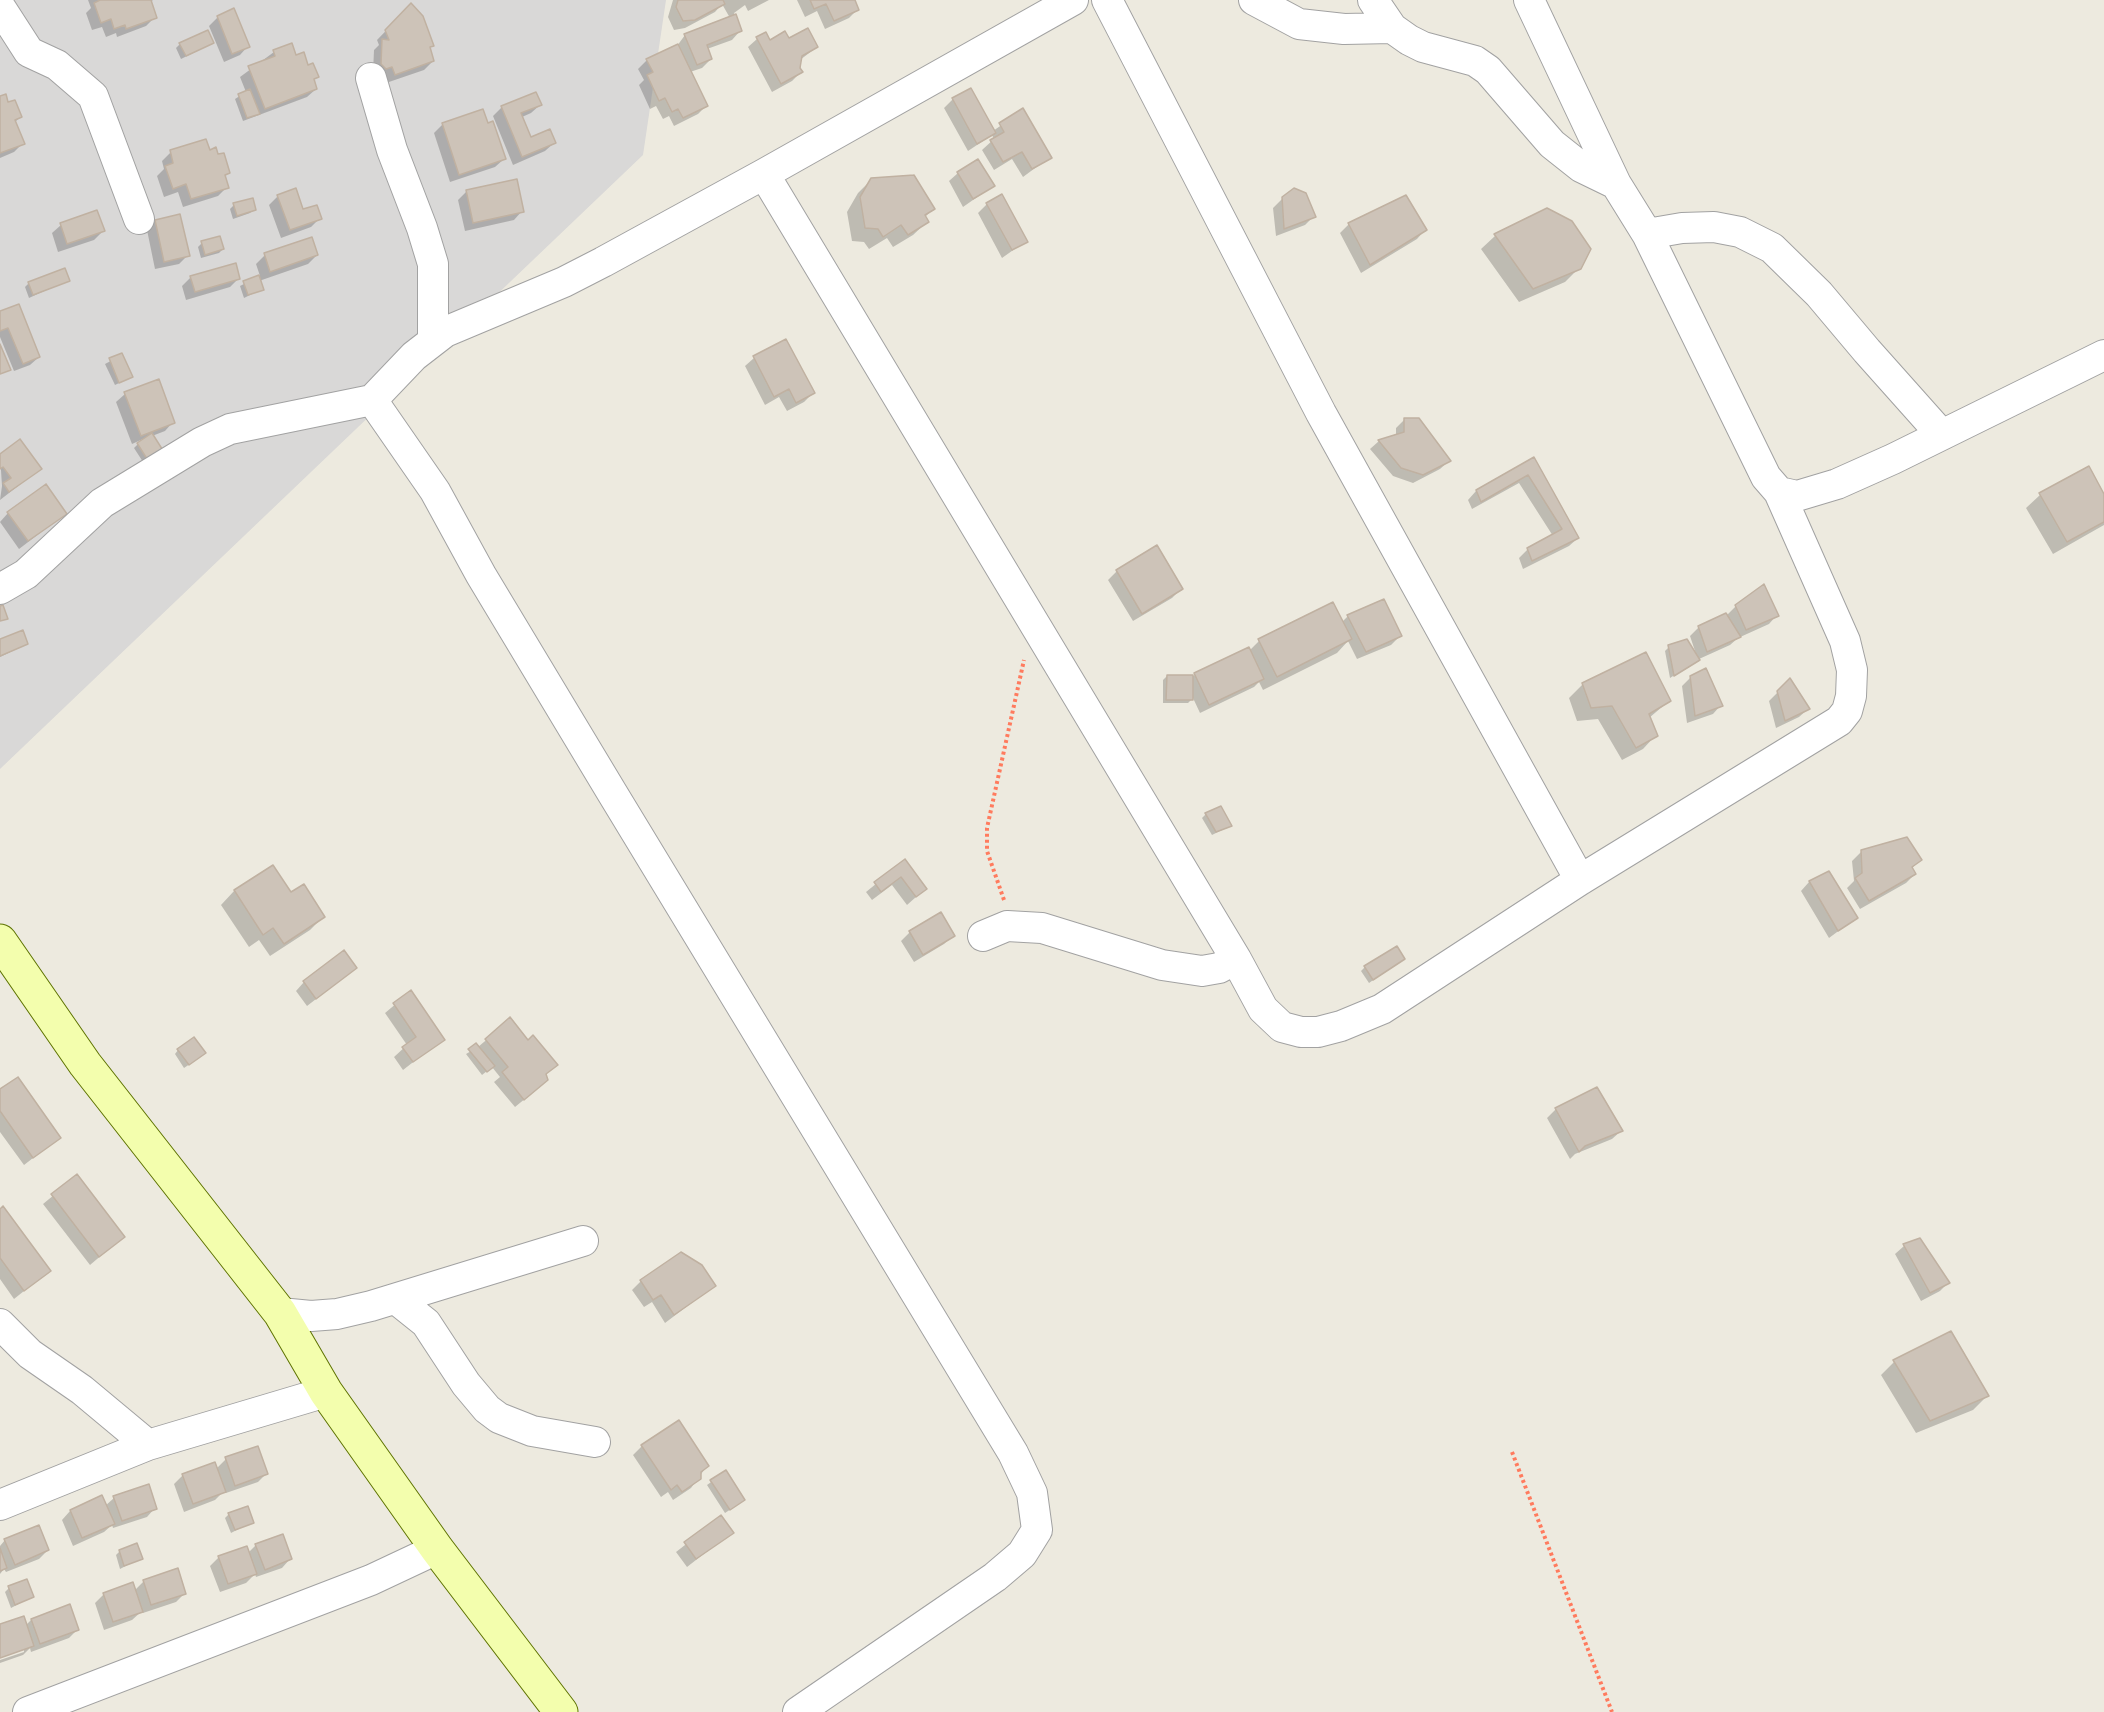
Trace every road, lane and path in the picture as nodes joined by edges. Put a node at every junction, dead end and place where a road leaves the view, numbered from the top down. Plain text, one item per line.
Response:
1 (1073, 0) edge
2 (1107, 0) edge
3 (1254, 0) edge
4 (1373, 0) edge
5 (1529, 0) edge
6 (0, 7) edge
7 (1392, 28) junction
8 (371, 78) dead end
9 (764, 174) junction
10 (1616, 184) junction
11 (139, 219) dead end
12 (1647, 234) junction
13 (434, 341) junction
14 (2104, 355) edge
15 (372, 400) junction
16 (1941, 434) junction
17 (1779, 492) junction
18 (0, 589) edge
19 (1032, 624) junction
20 (1580, 880) junction
21 (1014, 926) junction
22 (983, 936) dead end
23 (0, 941) edge
24 (1236, 959) junction
25 (583, 1241) dead end
26 (396, 1299) junction
27 (280, 1312) junction
28 (0, 1324) edge
29 (326, 1392) junction
30 (595, 1442) dead end
31 (148, 1445) junction
32 (1512, 1452) dead end
33 (0, 1505) edge
34 (436, 1549) junction
35 (28, 1712) edge
36 (561, 1712) edge
37 (798, 1712) edge
38 (1612, 1712) edge

1 - 9 street
2 - 20 street
3 - 7 street
4 - 7 street
5 - 10 street
6 - 11 street
7 - 10 street
8 - 13 street
9 - 13 street
9 - 19 street
10 - 12 street
12 - 16 street
12 - 17 street
13 - 15 street
14 - 16 street
15 - 18 street
15 - 37 street
16 - 17 street
17 - 20 street
19 - 21 path
19 - 24 street
20 - 24 street
21 - 22 street
21 - 24 street
23 - 27 street
25 - 26 street
26 - 27 street
26 - 30 street
27 - 29 street
28 - 31 street
29 - 31 street
29 - 34 street
31 - 33 street
32 - 38 path
34 - 35 street
34 - 36 street

